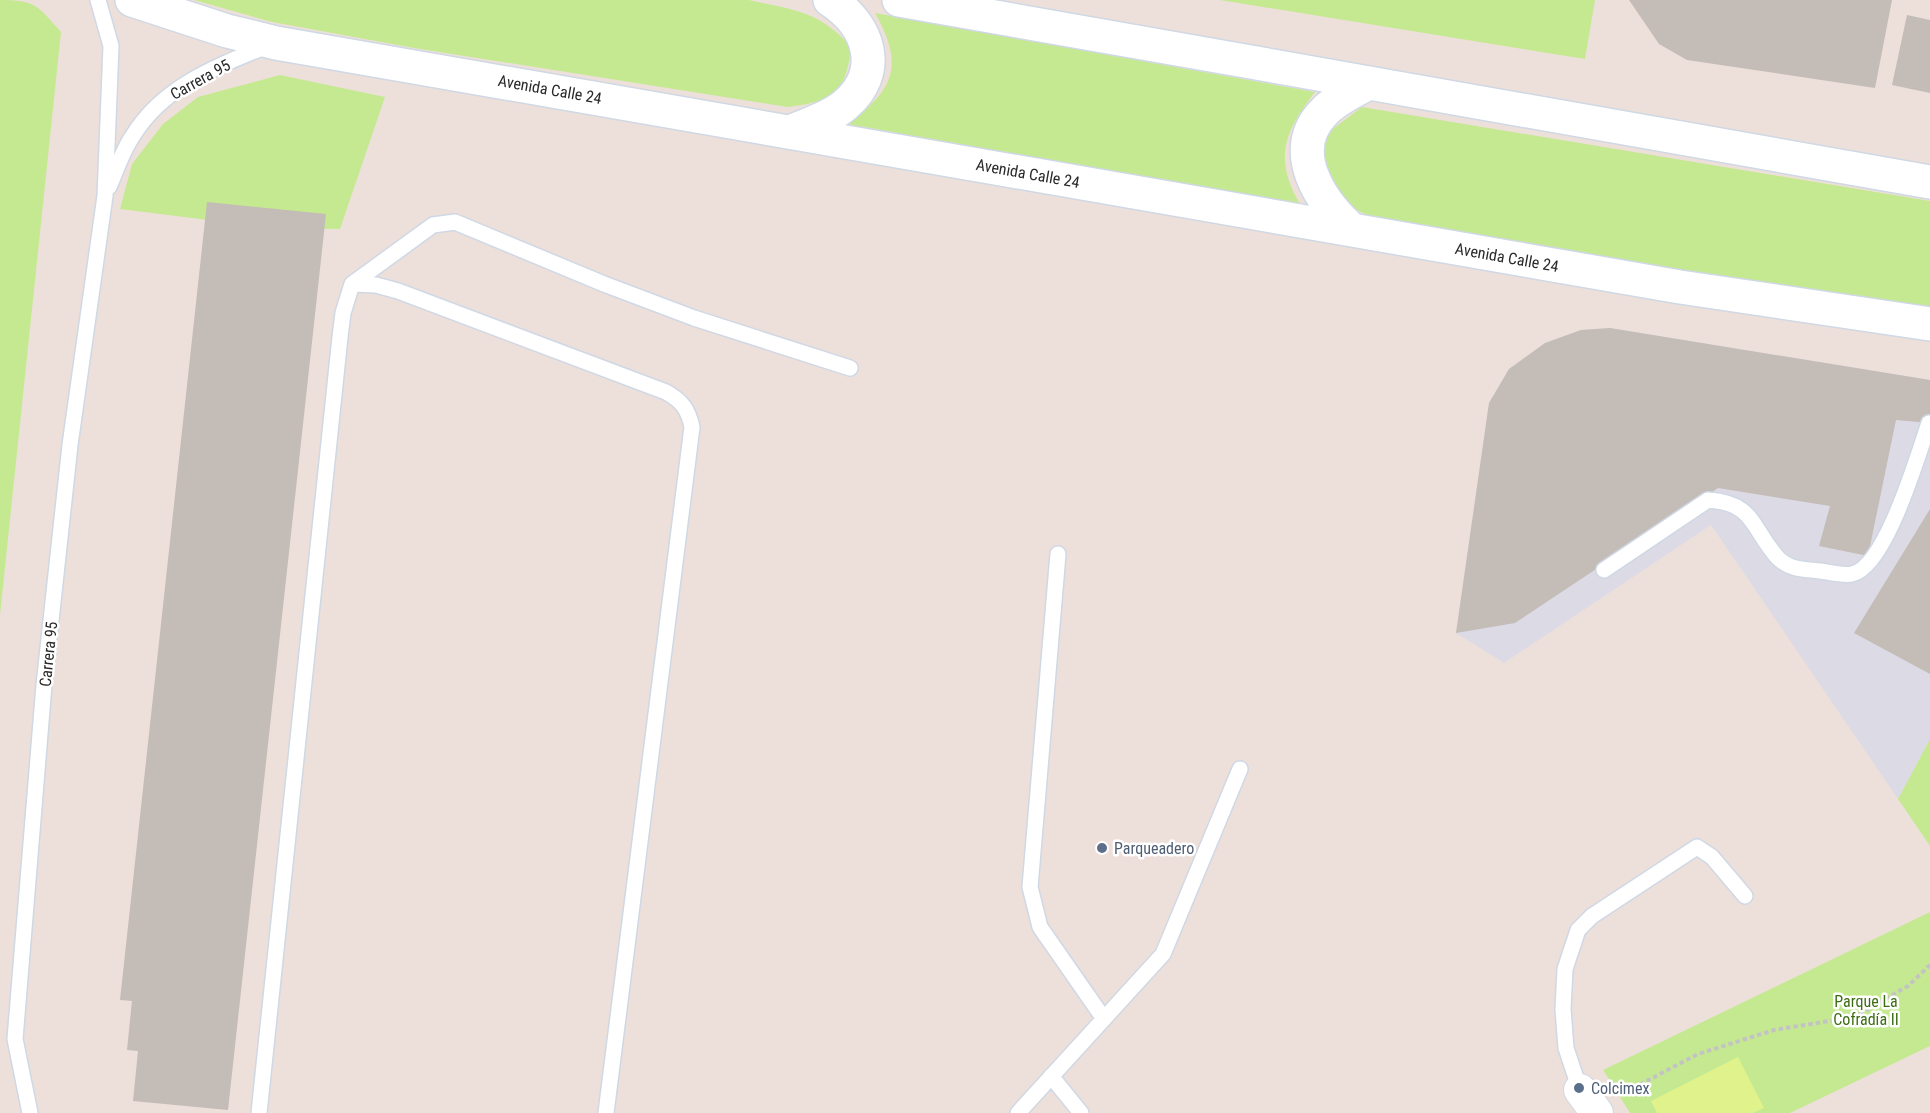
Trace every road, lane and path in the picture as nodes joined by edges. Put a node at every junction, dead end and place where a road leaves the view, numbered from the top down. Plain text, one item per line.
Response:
1 (98, 0) edge
2 (132, 0) edge
3 (830, 0) edge
4 (899, 0) edge
5 (276, 43) junction
6 (1367, 84) junction
7 (790, 132) junction
8 (1930, 182) edge
9 (105, 195) junction
10 (1351, 229) junction
11 (352, 284) junction
12 (1930, 324) edge
13 (850, 368) dead end
14 (1929, 423) edge
15 (1058, 554) dead end
16 (1604, 570) dead end
17 (1239, 770) dead end
18 (1745, 896) dead end
19 (1930, 965) edge
20 (1104, 1019) junction
21 (1051, 1076) junction
22 (1597, 1102) edge
23 (30, 1113) edge
24 (259, 1113) edge
25 (606, 1113) edge
26 (1018, 1113) edge
27 (1081, 1113) edge

1 - 9 lane, Carrera 95
2 - 5 main road, Avenida Calle 24
3 - 7 main road
4 - 6 main road
5 - 7 main road, Avenida Calle 24
5 - 9 lane, Carrera 95
6 - 8 main road
6 - 10 main road
7 - 10 main road, Avenida Calle 24
9 - 23 lane, Carrera 95
10 - 12 main road, Avenida Calle 24
11 - 13 lane
11 - 24 lane
11 - 25 lane
14 - 16 lane
15 - 20 lane
17 - 20 lane
18 - 22 lane
19 - 22 path
20 - 21 lane
21 - 26 lane
21 - 27 lane

